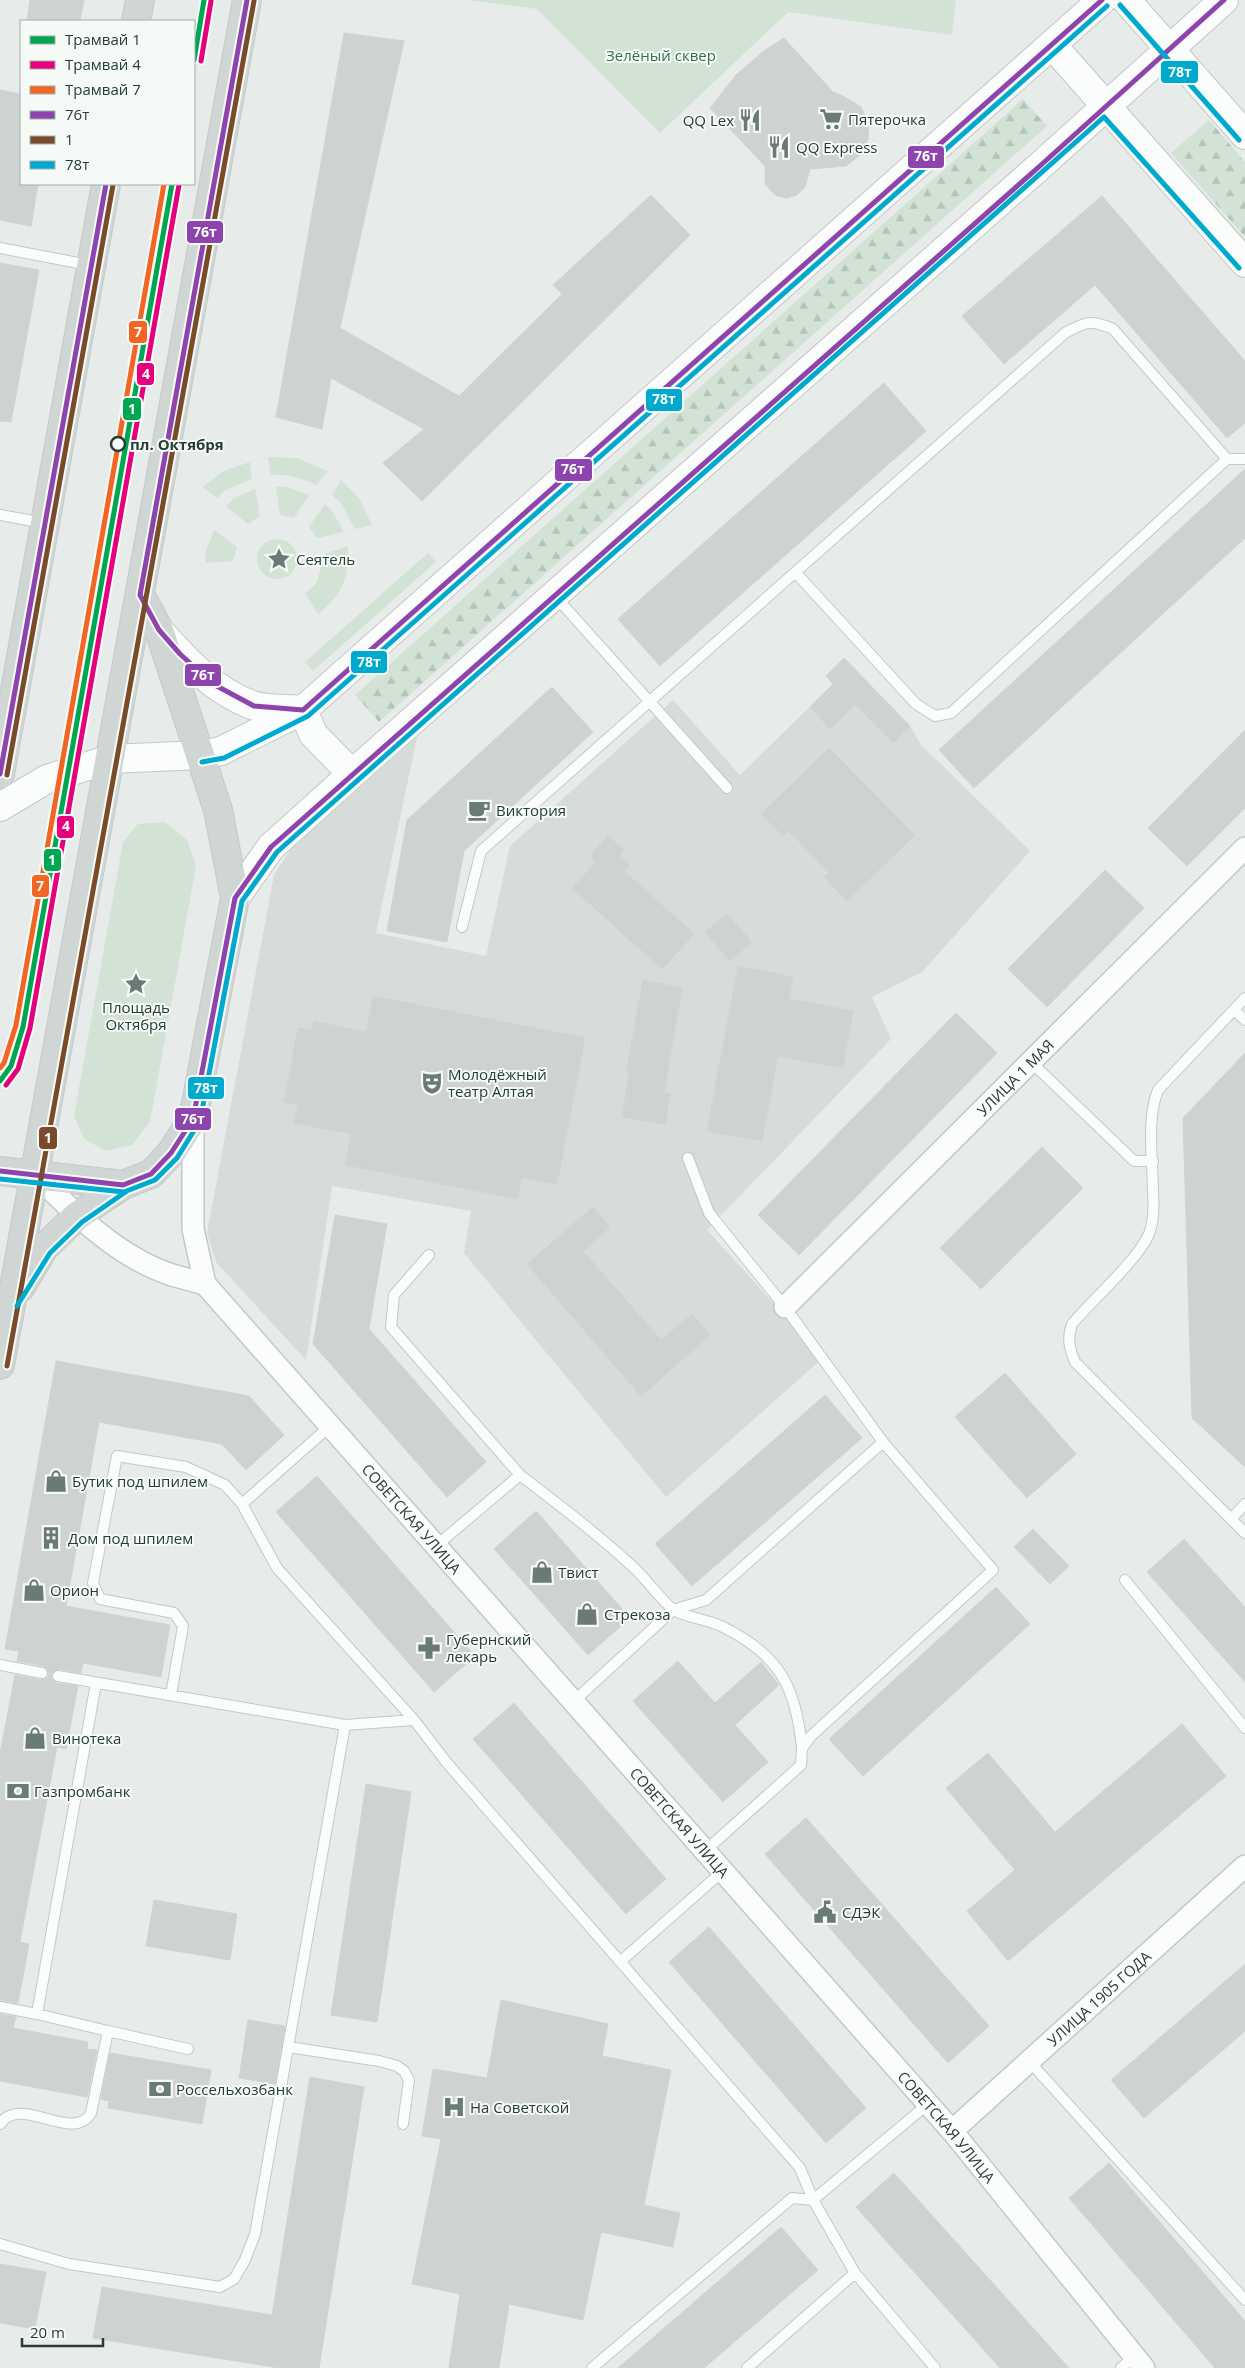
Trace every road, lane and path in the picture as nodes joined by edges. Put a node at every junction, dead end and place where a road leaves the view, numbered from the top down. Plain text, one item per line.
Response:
1 (140, 0) edge
2 (247, 0) edge
3 (1102, 0) edge
4 (1126, 0) edge
5 (1224, 0) edge
6 (136, 20) edge
7 (1052, 45) junction
8 (1169, 49) junction
9 (1105, 106) junction
10 (1245, 135) edge
11 (106, 185) edge
12 (0, 248) edge
13 (1245, 263) edge
14 (93, 266) junction
15 (1227, 458) junction
16 (1245, 459) edge
17 (0, 515) edge
18 (45, 523) junction
19 (796, 573) junction
20 (140, 595) junction
21 (554, 595) junction
22 (159, 630) junction
23 (650, 703) junction
24 (303, 710) junction
25 (201, 756) junction
26 (110, 759) junction
27 (0, 774) edge
28 (352, 774) junction
29 (727, 788) dead end
30 (0, 806) edge
31 (1245, 848) edge
32 (236, 898) junction
33 (462, 926) dead end
34 (1245, 998) edge
35 (1234, 1010) junction
36 (1245, 1020) edge
37 (1031, 1062) junction
38 (193, 1119) junction
39 (688, 1158) dead end
40 (1153, 1161) junction
41 (0, 1171) edge
42 (35, 1174) junction
43 (123, 1185) junction
44 (77, 1216) junction
45 (429, 1255) dead end
46 (205, 1284) junction
47 (6, 1300) edge
48 (785, 1307) junction
49 (0, 1365) edge
50 (330, 1426) junction
51 (883, 1442) junction
52 (520, 1475) junction
53 (242, 1504) junction
54 (1245, 1504) edge
55 (1231, 1519) junction
56 (1245, 1533) edge
57 (436, 1546) junction
58 (1125, 1580) dead end
59 (673, 1610) junction
60 (0, 1665) edge
61 (42, 1673) dead end
62 (58, 1676) dead end
63 (96, 1683) junction
64 (171, 1695) junction
65 (573, 1702) junction
66 (414, 1720) junction
67 (346, 1725) junction
68 (1245, 1728) edge
69 (802, 1748) junction
70 (705, 1851) junction
71 (1245, 1866) edge
72 (723, 1871) junction
73 (621, 1961) junction
74 (0, 2007) edge
75 (37, 2014) junction
76 (108, 2031) junction
77 (289, 2047) junction
78 (188, 2050) dead end
79 (1029, 2061) junction
80 (928, 2104) junction
81 (0, 2124) edge
82 (403, 2124) dead end
83 (952, 2131) junction
84 (813, 2200) junction
85 (0, 2244) edge
86 (855, 2273) junction
87 (1245, 2300) edge
88 (1133, 2364) edge
89 (592, 2368) edge
90 (747, 2368) edge
91 (935, 2368) edge

1 - 6 main road
2 - 20 main road
3 - 7 main road
4 - 8 main road
5 - 8 main road
7 - 9 main road
7 - 24 main road
8 - 9 main road
8 - 10 main road
9 - 13 main road
9 - 21 main road
11 - 14 main road
12 - 14 lane
14 - 18 main road
15 - 16 lane
15 - 19 lane
15 - 19 lane
17 - 18 lane
18 - 27 main road
19 - 23 lane
20 - 22 main road
20 - 26 main road
21 - 23 lane
21 - 28 main road
22 - 24 main road
22 - 25 main road
23 - 29 lane
23 - 33 lane
24 - 25 main road
24 - 28 main road
25 - 26 main road
25 - 32 main road
26 - 30 main road
26 - 42 main road
28 - 32 main road
31 - 37 street, УЛИЦА 1 МАЯ
32 - 38 main road
34 - 35 lane
35 - 36 lane
35 - 40 lane
37 - 40 lane
37 - 48 street, УЛИЦА 1 МАЯ
38 - 43 main road
38 - 46 street
39 - 48 lane
40 - 55 lane
41 - 42 main road
42 - 43 main road
42 - 44 street
42 - 47 main road
43 - 44 main road
44 - 46 street
44 - 47 main road
45 - 52 lane
46 - 50 street, СОВЕТСКАЯ УЛИЦА
47 - 49 main road
48 - 51 lane
50 - 53 lane
50 - 57 street, СОВЕТСКАЯ УЛИЦА
51 - 59 lane
51 - 69 lane
52 - 57 lane
52 - 59 lane
53 - 64 lane
53 - 66 lane
54 - 55 lane
55 - 56 lane
57 - 65 street, СОВЕТСКАЯ УЛИЦА
58 - 68 lane
59 - 65 lane
59 - 69 lane
60 - 61 lane
62 - 63 lane
63 - 64 lane
63 - 75 lane
64 - 67 lane
65 - 70 street, СОВЕТСКАЯ УЛИЦА
66 - 67 lane
66 - 73 lane
67 - 77 lane
69 - 70 lane
70 - 72 street, СОВЕТСКАЯ УЛИЦА
71 - 79 street, УЛИЦА 1905 ГОДА
72 - 73 lane
72 - 80 street, СОВЕТСКАЯ УЛИЦА
73 - 84 lane
74 - 75 lane
75 - 76 lane
76 - 78 lane
76 - 81 lane
77 - 82 lane
77 - 85 lane
79 - 83 street, УЛИЦА 1905 ГОДА
79 - 87 lane
80 - 83 street, СОВЕТСКАЯ УЛИЦА
80 - 84 lane
83 - 88 street, СОВЕТСКАЯ УЛИЦА
84 - 86 lane
84 - 89 lane
86 - 90 lane
86 - 91 lane

